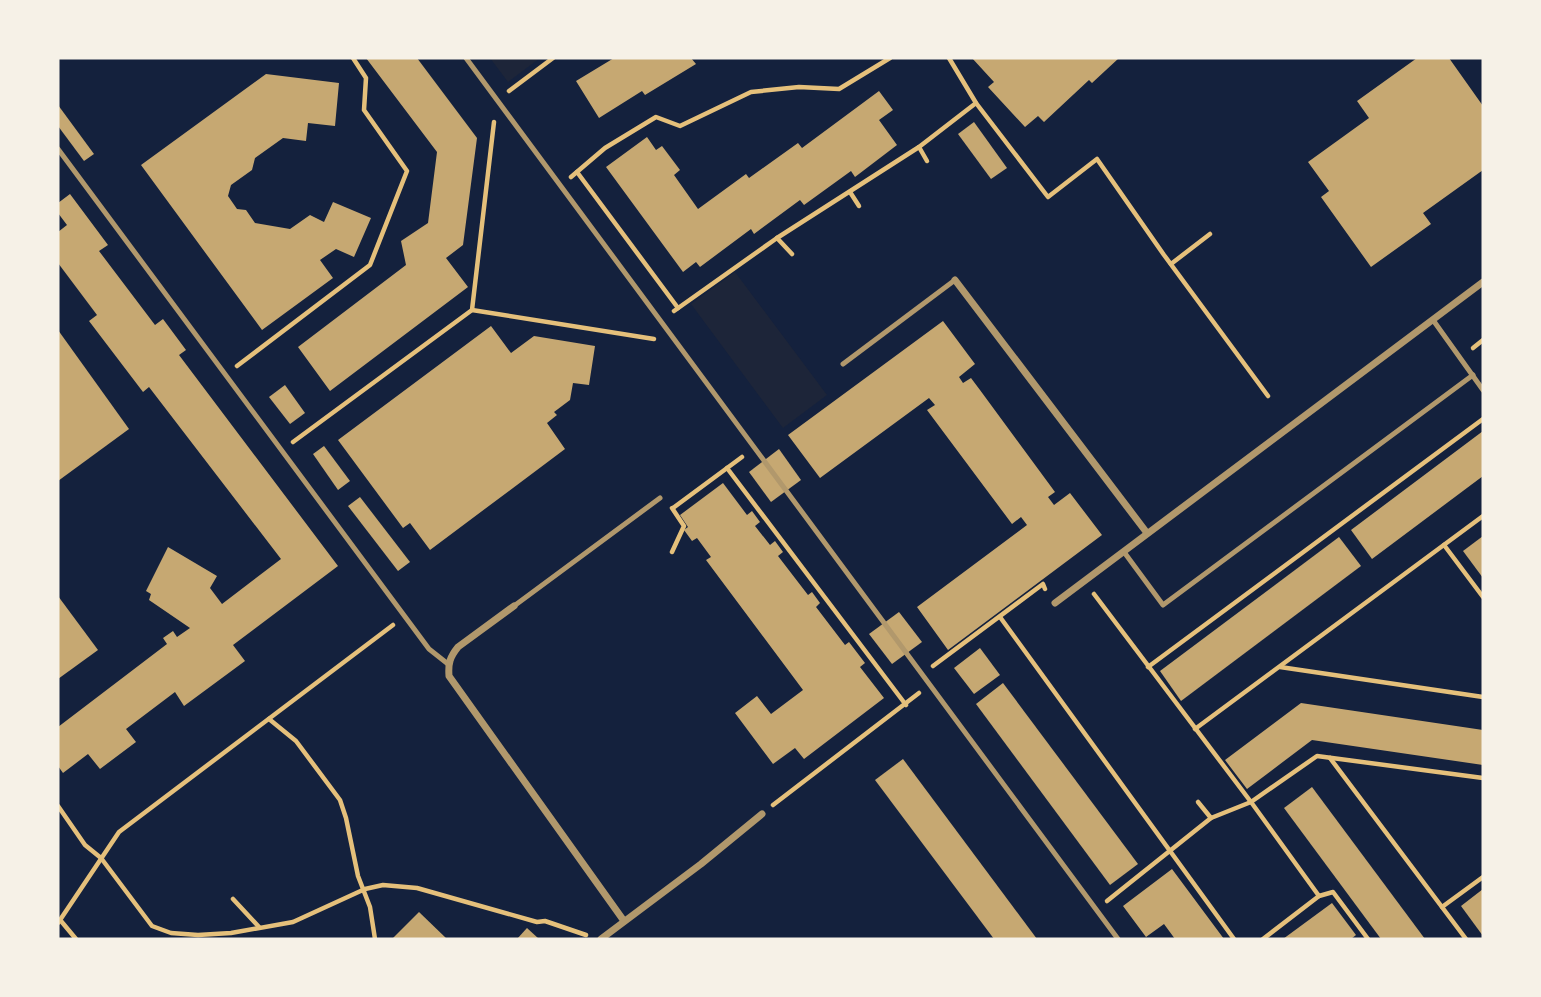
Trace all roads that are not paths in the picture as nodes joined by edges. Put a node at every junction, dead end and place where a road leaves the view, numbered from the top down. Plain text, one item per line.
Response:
1 (466, 58) edge
2 (58, 149) edge
3 (955, 280) joint
4 (1483, 282) edge
5 (1433, 320) junction
6 (843, 364) dead end
7 (1473, 375) junction
8 (1483, 390) edge
9 (660, 498) dead end
10 (1147, 533) junction
11 (1124, 552) junction
12 (1055, 603) road end
13 (514, 606) joint
14 (448, 664) junction
15 (762, 814) road end
16 (624, 921) junction
17 (601, 939) edge
18 (1118, 939) edge

1 - 18 lane
2 - 14 lane
3 - 6 lane
3 - 10 street
4 - 5 street
5 - 7 lane
5 - 10 street
7 - 8 lane
7 - 11 lane
9 - 13 lane
10 - 11 street
11 - 12 street
13 - 14 street
14 - 16 street
15 - 16 street
16 - 17 street

